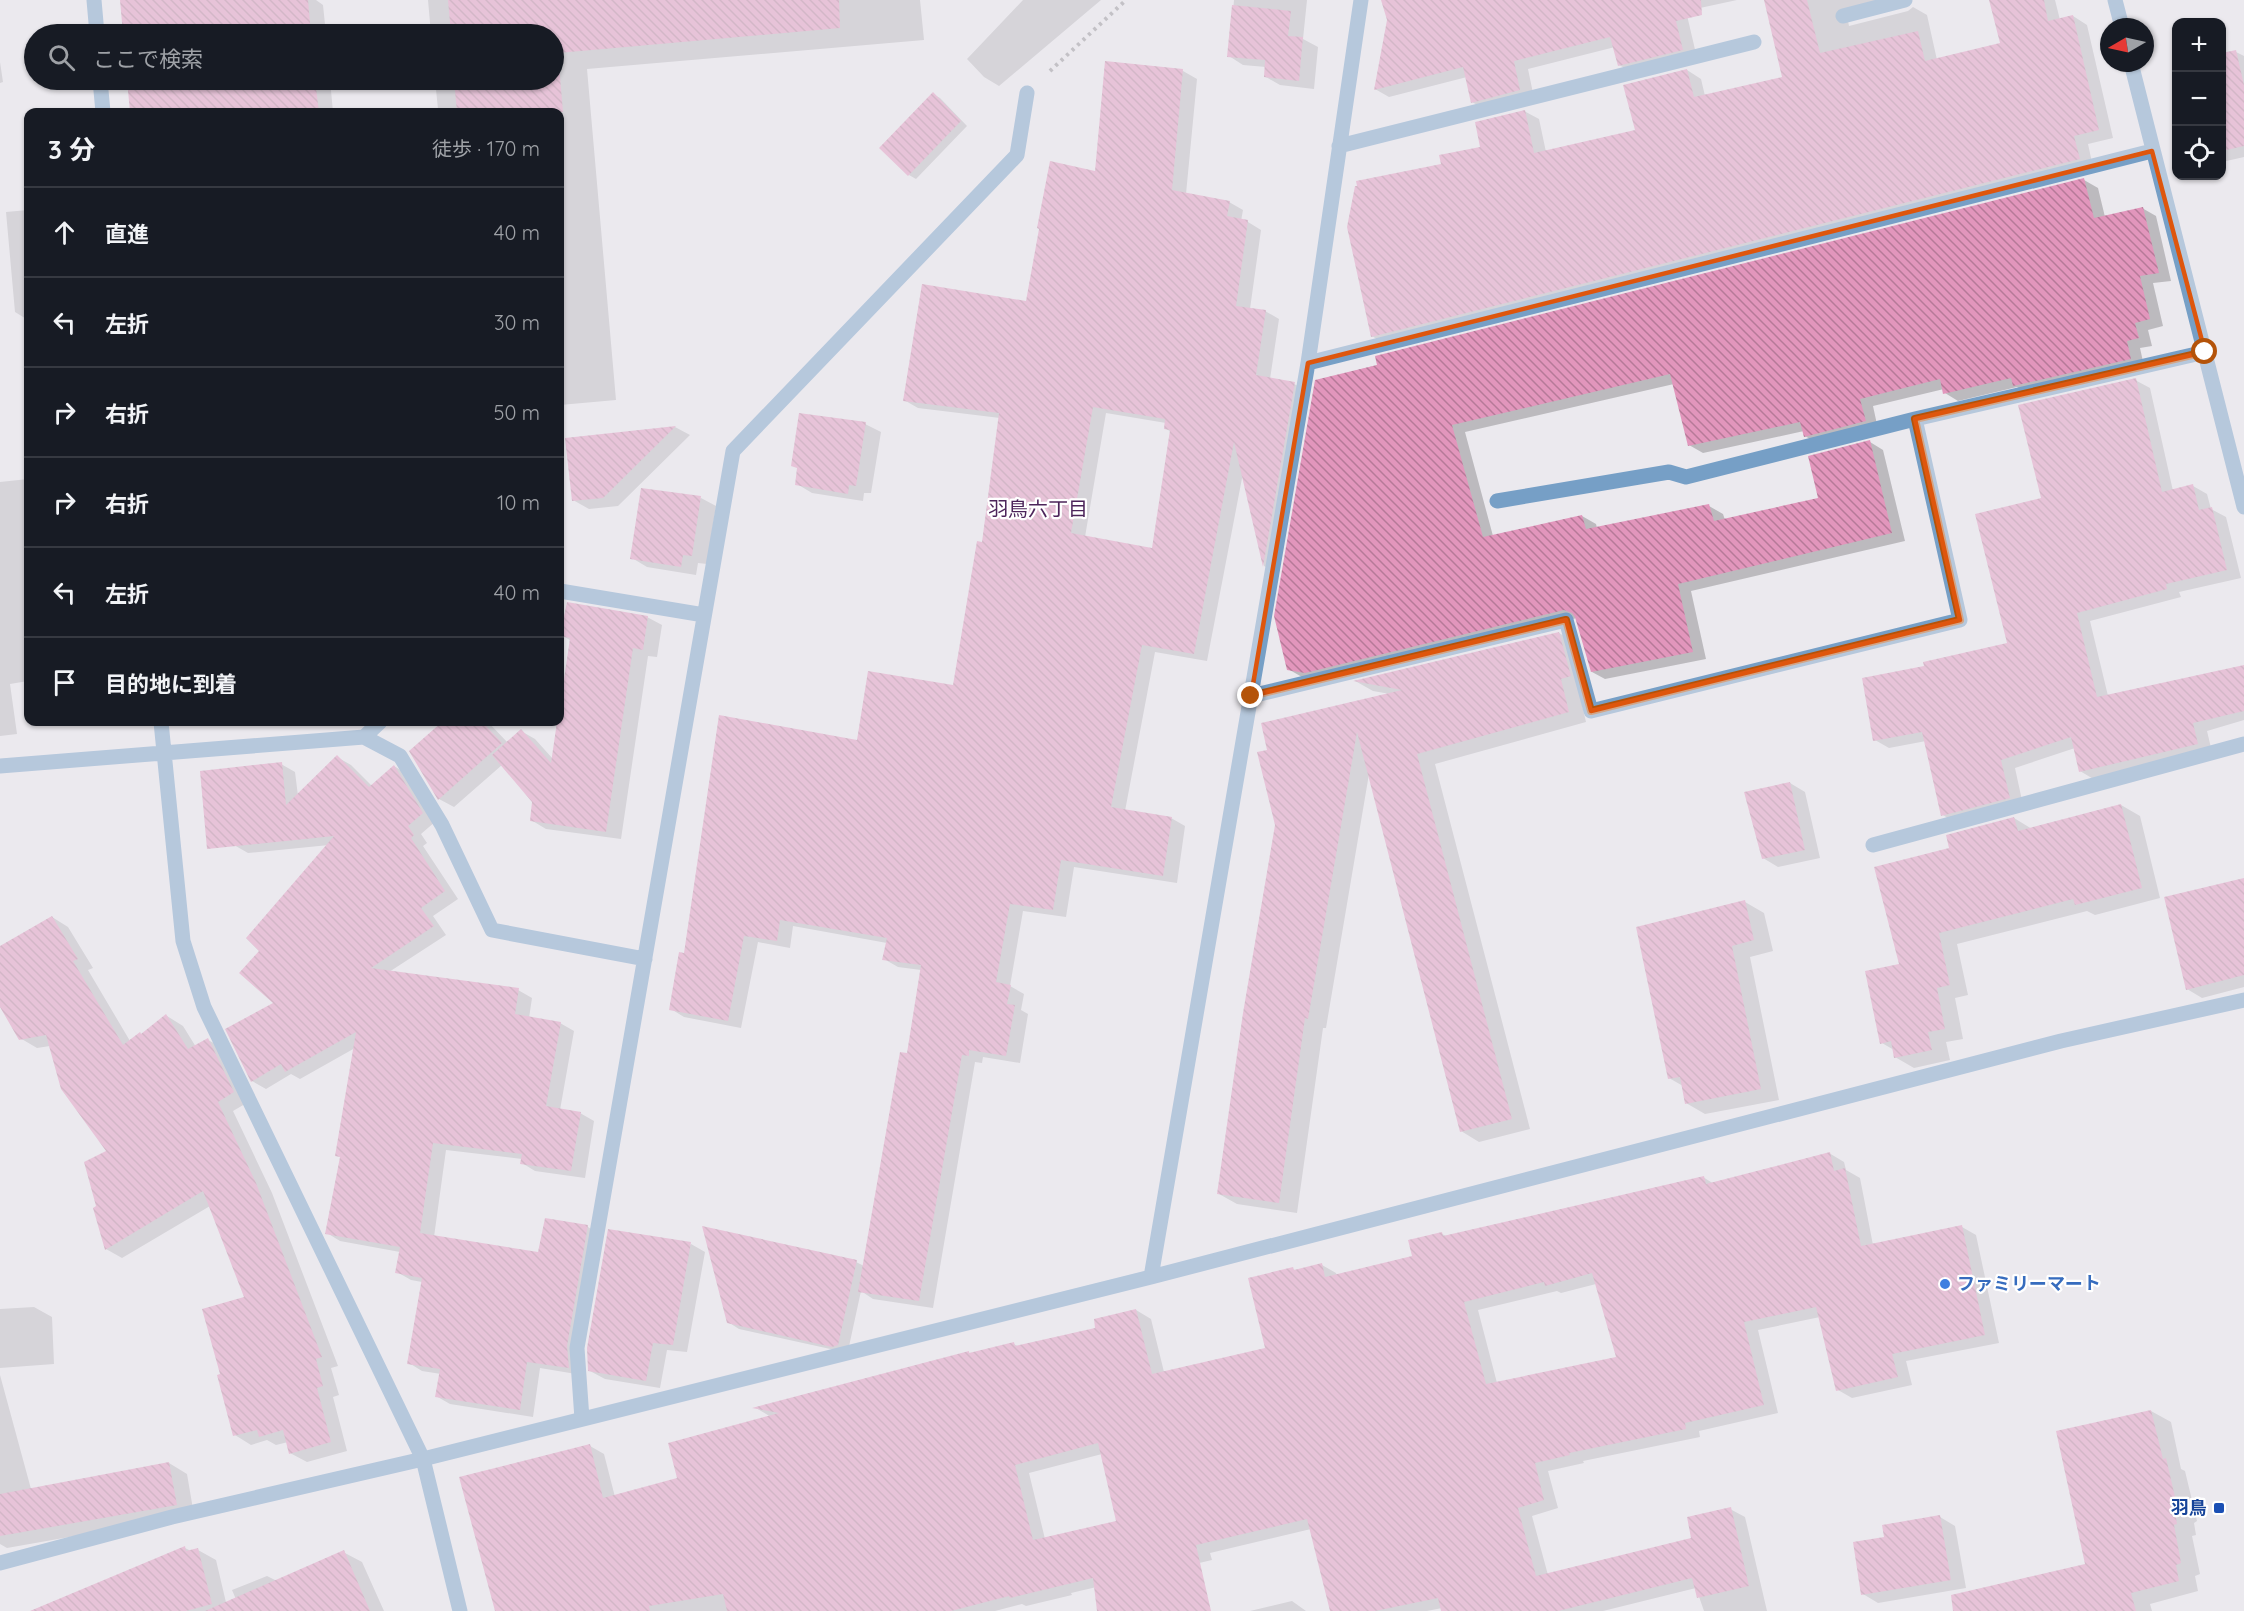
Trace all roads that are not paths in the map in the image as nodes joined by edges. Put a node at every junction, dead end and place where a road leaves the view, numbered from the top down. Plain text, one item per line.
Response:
1 (94, 0) edge
2 (1361, 0) edge
3 (1905, 0) edge
4 (2115, 0) edge
5 (1843, 16) dead end
6 (2120, 18) edge
7 (96, 24) edge
8 (1754, 42) dead end
9 (2133, 72) edge
10 (101, 90) edge
11 (1027, 93) road end
12 (103, 108) edge
13 (1340, 146) junction
14 (2152, 151) junction
15 (2205, 352) junction
16 (1308, 363) junction
17 (1915, 419) junction
18 (1497, 501) dead end
19 (2244, 507) edge
20 (564, 592) edge
21 (704, 615) junction
22 (1251, 696) junction
23 (161, 726) edge
24 (376, 726) edge
25 (364, 737) junction
26 (2244, 744) edge
27 (164, 753) junction
28 (0, 766) edge
29 (1873, 845) dead end
30 (645, 959) junction
31 (2244, 1000) edge
32 (1151, 1278) junction
33 (582, 1419) junction
34 (423, 1459) junction
35 (0, 1563) edge
36 (460, 1611) edge

1 - 7 street
2 - 13 street
3 - 5 street
4 - 6 street
8 - 13 street
9 - 14 street
10 - 12 street
11 - 21 street
13 - 16 street
14 - 15 street
14 - 16 street
15 - 17 street
15 - 19 street
16 - 22 street
17 - 18 street
17 - 22 street
20 - 21 street
21 - 30 street
22 - 32 street
23 - 27 street
24 - 25 street
25 - 27 street
25 - 30 street
26 - 29 street
27 - 28 street
27 - 34 street
30 - 33 street
31 - 32 street
32 - 33 street
33 - 34 street
34 - 35 street
34 - 36 street

